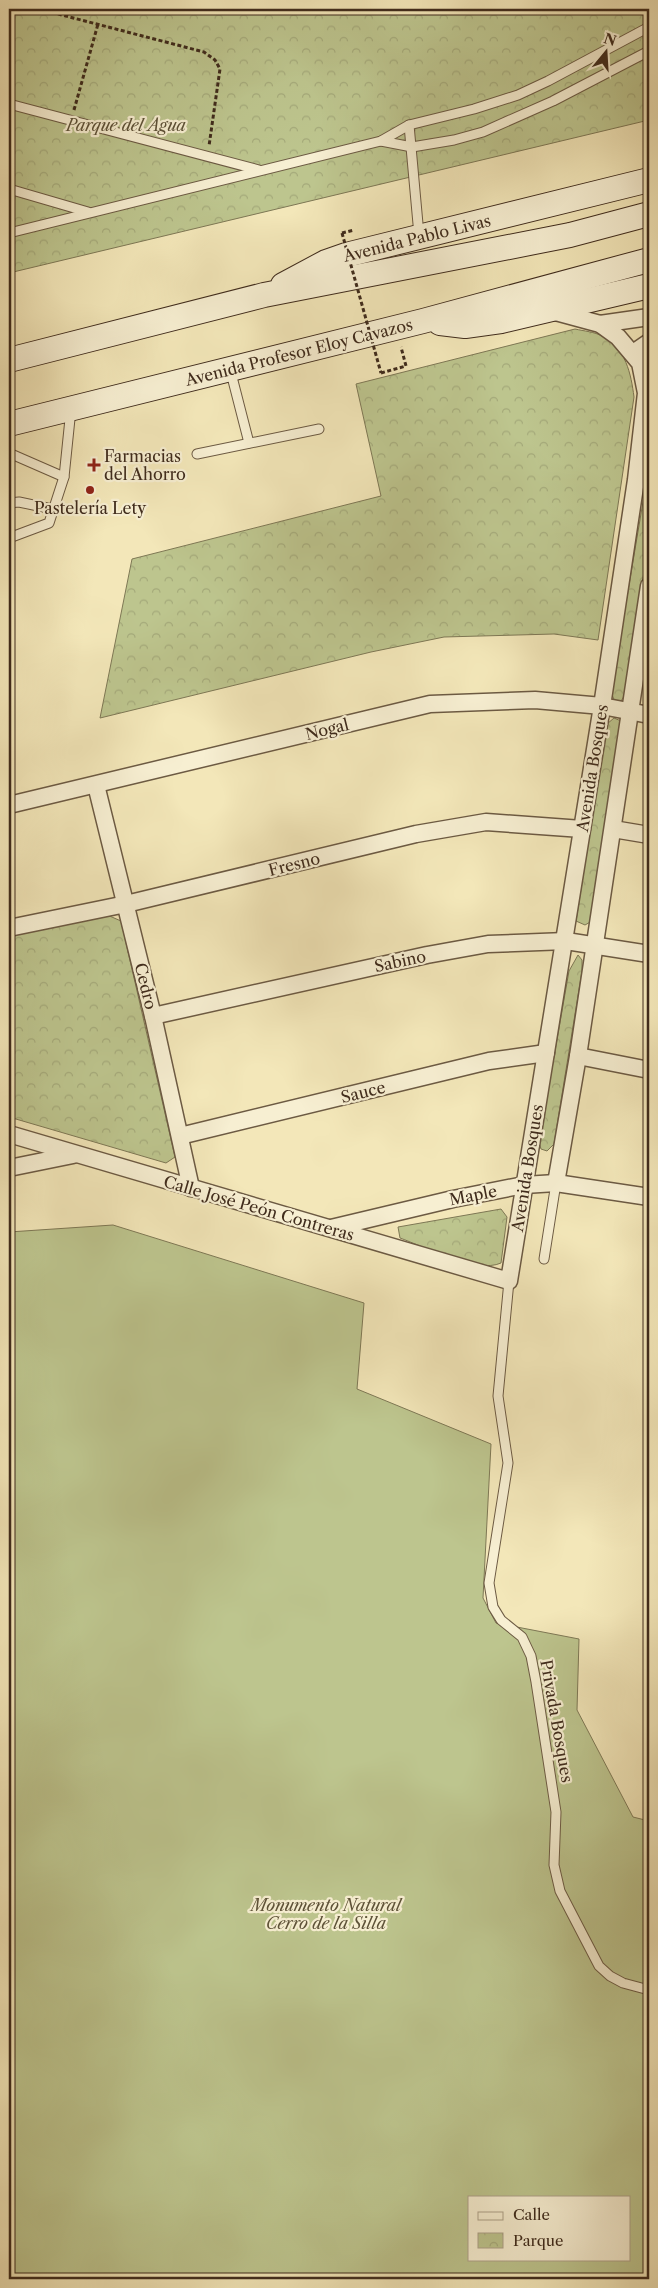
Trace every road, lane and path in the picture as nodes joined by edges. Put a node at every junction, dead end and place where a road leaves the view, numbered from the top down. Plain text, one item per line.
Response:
1 (39, 9) edge
2 (98, 24) junction
3 (649, 27) edge
4 (649, 51) edge
5 (9, 104) edge
6 (71, 121) junction
7 (409, 126) junction
8 (381, 141) junction
9 (412, 147) junction
10 (208, 156) junction
11 (262, 170) junction
12 (649, 180) edge
13 (9, 189) edge
14 (89, 213) junction
15 (649, 214) edge
16 (9, 233) edge
17 (342, 233) dead end
18 (420, 237) junction
19 (649, 260) edge
20 (649, 286) edge
21 (264, 295) junction
22 (548, 310) junction
23 (649, 317) edge
24 (423, 321) junction
25 (600, 324) junction
26 (649, 342) edge
27 (633, 353) junction
28 (9, 360) edge
29 (406, 366) dead end
30 (230, 369) junction
31 (71, 409) junction
32 (9, 424) edge
33 (319, 429) dead end
34 (249, 443) junction
35 (9, 453) edge
36 (198, 454) dead end
37 (64, 477) junction
38 (643, 481) edge
39 (9, 503) edge
40 (52, 508) junction
41 (9, 538) edge
42 (649, 595) edge
43 (602, 706) junction
44 (631, 711) junction
45 (649, 715) edge
46 (96, 785) junction
47 (9, 805) edge
48 (582, 828) junction
49 (613, 829) junction
50 (649, 835) edge
51 (126, 904) junction
52 (9, 928) edge
53 (566, 941) junction
54 (594, 944) junction
55 (649, 954) edge
56 (153, 1016) junction
57 (546, 1053) junction
58 (578, 1056) junction
59 (649, 1070) edge
60 (9, 1134) edge
61 (180, 1136) junction
62 (75, 1155) junction
63 (9, 1168) edge
64 (556, 1183) junction
65 (524, 1186) junction
66 (191, 1188) junction
67 (649, 1198) edge
68 (329, 1229) junction
69 (544, 1259) dead end
70 (509, 1281) junction
71 (649, 1990) edge

1 - 2 path
2 - 6 path
2 - 10 path
3 - 7 lane
4 - 9 lane
5 - 6 lane
6 - 10 lane
7 - 8 lane
7 - 9 lane
8 - 9 lane
8 - 11 lane
9 - 18 lane
10 - 11 lane
11 - 14 lane
12 - 18 main road, Avenida Pablo Livas
13 - 14 lane
14 - 16 lane
15 - 21 main road
17 - 29 path, bridge
18 - 21 main road, Avenida Pablo Livas
19 - 24 main road
20 - 22 main road, Avenida Profesor Eloy Cavazos
21 - 28 main road
22 - 24 main road, Avenida Profesor Eloy Cavazos
22 - 25 street, Avenida Bosques
23 - 25 street
24 - 30 main road, Avenida Profesor Eloy Cavazos
25 - 27 street, Avenida Bosques
26 - 27 street
27 - 38 street, Avenida Bosques
30 - 31 main road, Avenida Profesor Eloy Cavazos
30 - 34 lane
31 - 32 main road, Avenida Profesor Eloy Cavazos
31 - 37 lane
33 - 34 lane
34 - 36 lane
35 - 37 lane
37 - 40 lane
38 - 43 street, Avenida Bosques
39 - 40 lane
40 - 41 lane
42 - 44 street, Avenida Bosques
43 - 44 street, Nogal
43 - 46 street, Nogal
43 - 48 street, Avenida Bosques
44 - 45 street, Nogal
44 - 49 street, Avenida Bosques
46 - 47 street, Nogal
46 - 51 street, Cedro
48 - 51 street, Fresno
48 - 53 street, Avenida Bosques
49 - 50 street
49 - 54 street, Avenida Bosques
51 - 52 street, Fresno
51 - 56 street, Cedro
53 - 54 street, Sabino
53 - 56 street, Sabino
53 - 57 street, Avenida Bosques
54 - 55 street, Sabino
54 - 58 street, Avenida Bosques
56 - 61 street, Cedro
57 - 61 street, Sauce
57 - 65 street, Avenida Bosques
58 - 59 street
58 - 64 street, Avenida Bosques
60 - 62 street, Calle José Peón Contreras
61 - 66 street, Cedro
62 - 63 street
62 - 66 street, Calle José Peón Contreras
64 - 65 street, Maple
64 - 67 street, Maple
64 - 69 lane
65 - 68 street, Maple
65 - 70 street, Avenida Bosques
66 - 68 street, Calle José Peón Contreras
68 - 70 street, Calle José Peón Contreras
70 - 71 lane, Privada Bosques

